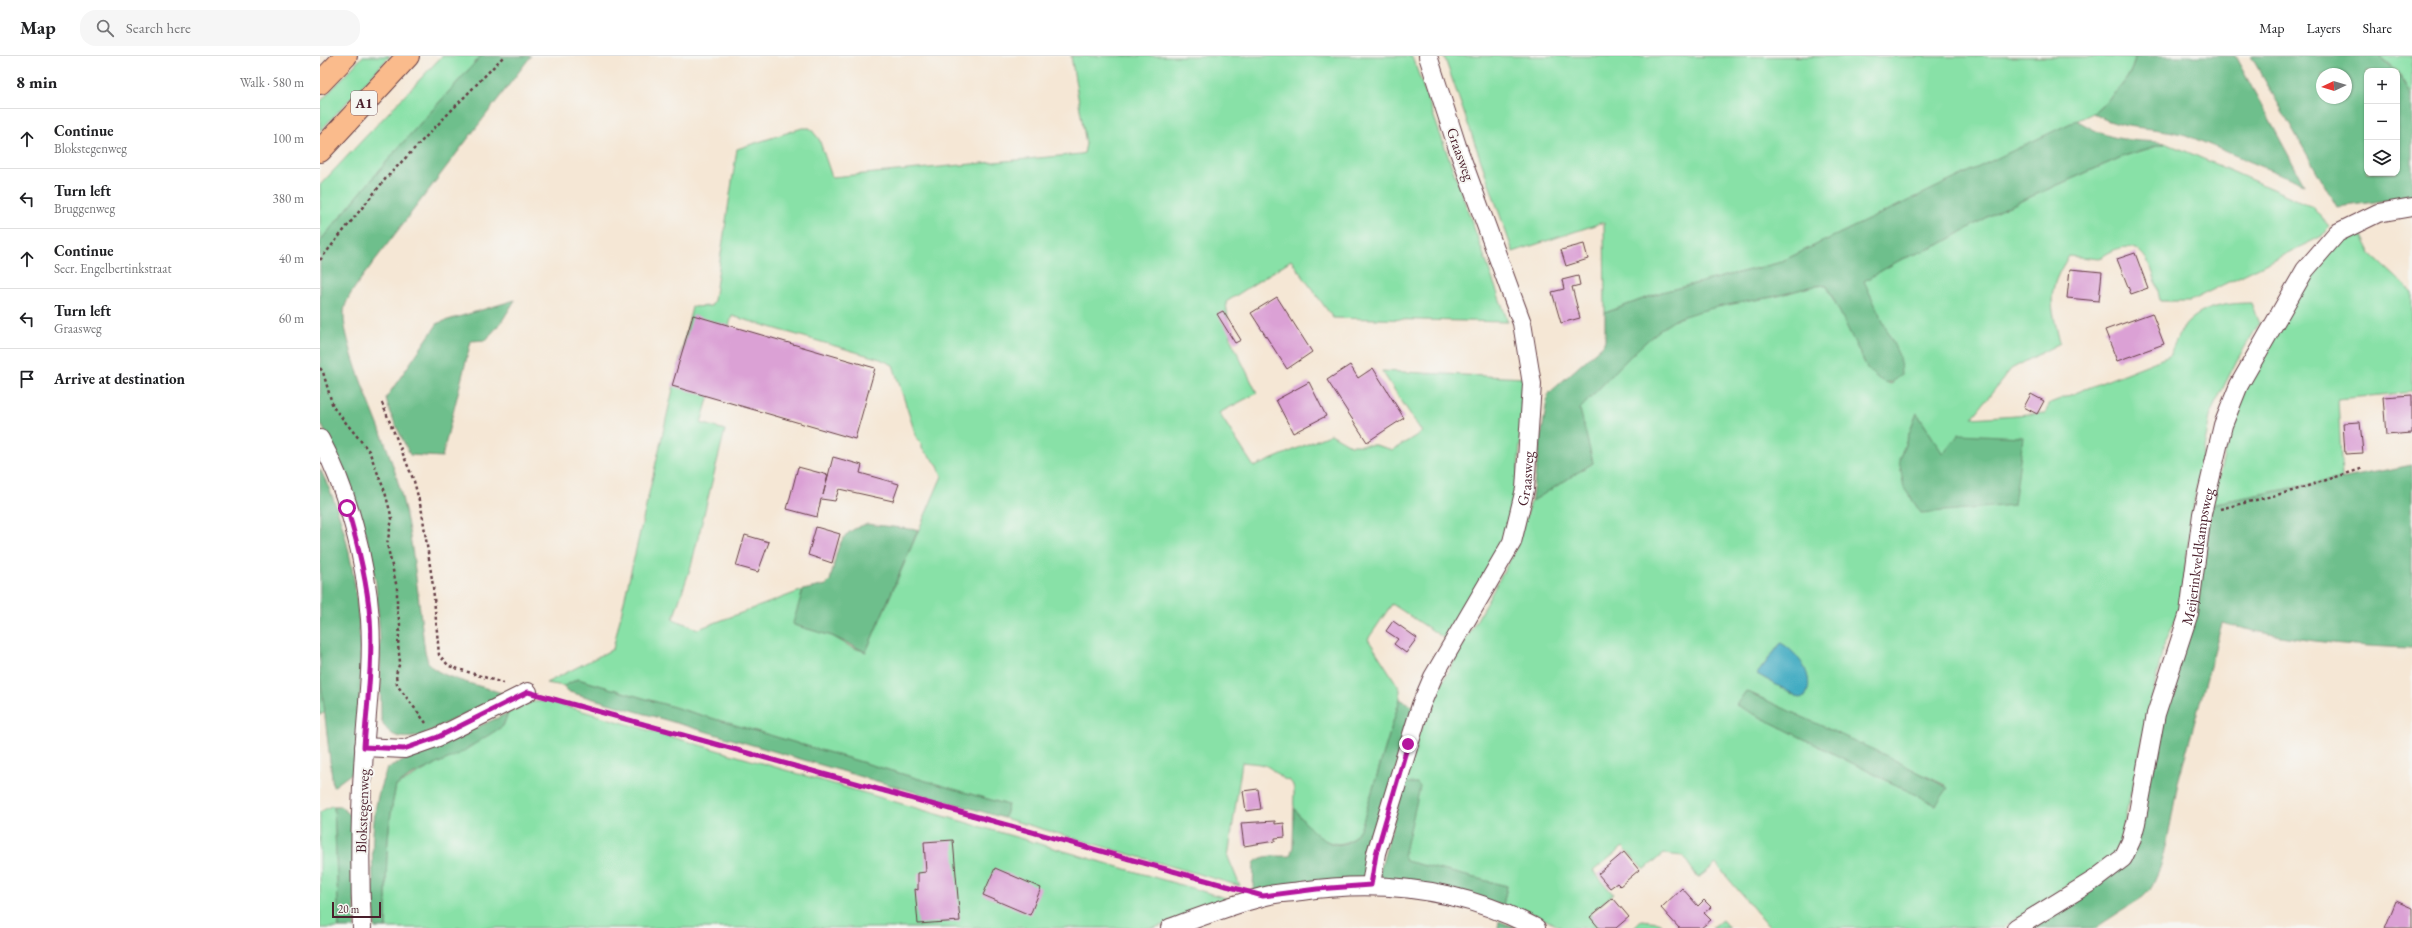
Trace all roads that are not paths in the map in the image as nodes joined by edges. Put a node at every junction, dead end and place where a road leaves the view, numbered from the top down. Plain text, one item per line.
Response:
1 (346, 56) edge
2 (408, 56) edge
3 (1428, 56) edge
4 (320, 83) edge
5 (320, 150) edge
6 (2412, 207) edge
7 (320, 439) edge
8 (528, 692) road end
9 (364, 747) junction
10 (1371, 885) junction
11 (362, 928) edge
12 (1170, 928) edge
13 (1536, 928) edge
14 (2016, 928) edge

1 - 4 highway
2 - 5 highway, A1
3 - 10 street, Graasweg
6 - 14 street, Meijerinkveldkampsweg
7 - 9 street, Blokstegenweg
8 - 9 street
9 - 11 street, Blokstegenweg
10 - 12 street
10 - 13 street

